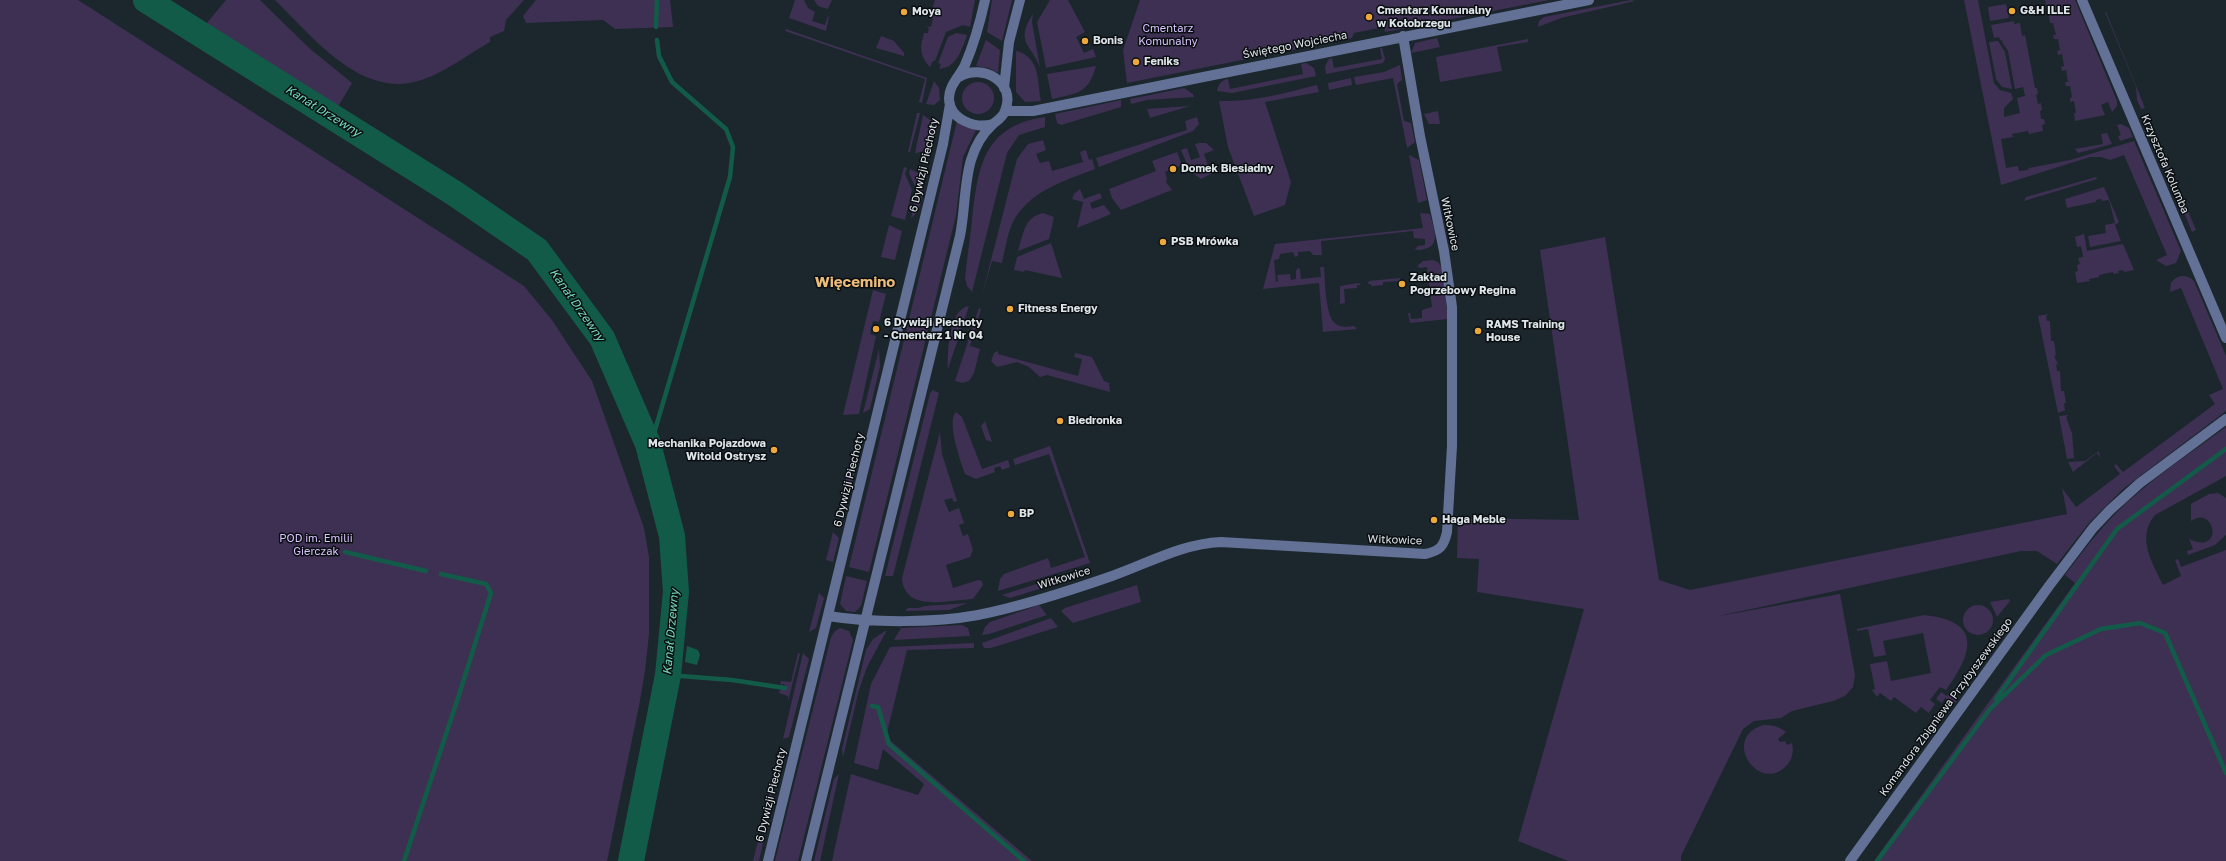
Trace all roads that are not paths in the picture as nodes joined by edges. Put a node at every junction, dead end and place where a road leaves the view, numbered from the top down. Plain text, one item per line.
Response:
1 (985, 0) edge
2 (1020, 0) edge
3 (1589, 0) edge
4 (2082, 0) edge
5 (1403, 36) junction
6 (959, 77) junction
7 (1004, 88) junction
8 (950, 104) junction
9 (1005, 111) junction
10 (993, 124) junction
11 (2226, 338) edge
12 (2226, 419) edge
13 (828, 616) junction
14 (865, 621) junction
15 (768, 861) edge
16 (806, 861) edge
17 (1850, 861) edge

1 - 6 street, 6 Dywizji Piechoty
2 - 7 street
3 - 5 street, Świętego Wojciecha
4 - 11 street, Krzysztofa Kolumba
5 - 9 street, Świętego Wojciecha
5 - 14 street, Witkowice
6 - 7 street
6 - 8 street, 6 Dywizji Piechoty
7 - 9 street
8 - 10 street, 6 Dywizji Piechoty
8 - 13 street, 6 Dywizji Piechoty
9 - 10 street
10 - 14 street
12 - 17 street, Komandora Zbigniewa Przybyszewskiego
13 - 14 street
13 - 15 street, 6 Dywizji Piechoty
14 - 16 street

